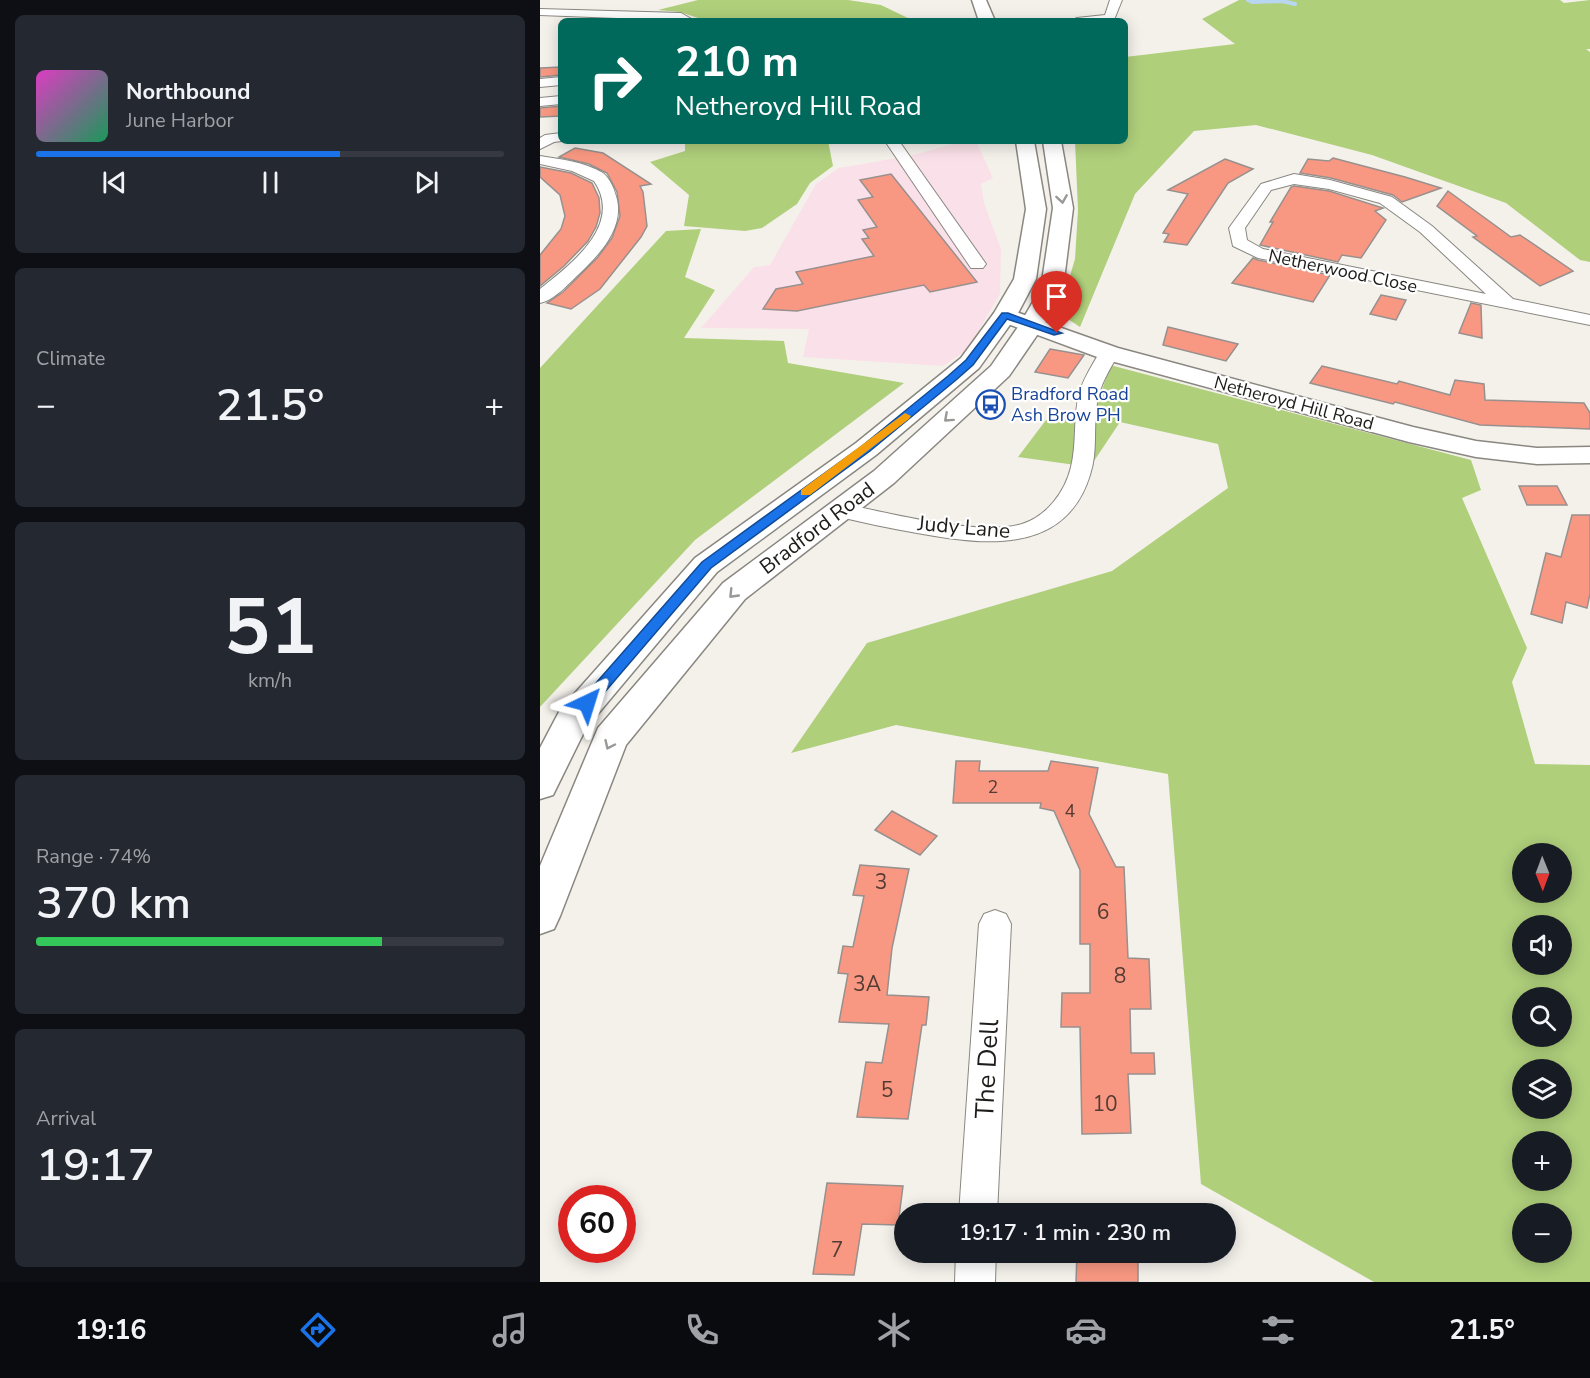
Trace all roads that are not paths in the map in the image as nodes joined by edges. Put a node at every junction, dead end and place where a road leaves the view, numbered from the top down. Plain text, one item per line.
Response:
1 (611, 0) edge
2 (979, 0) edge
3 (1116, 0) edge
4 (540, 12) edge
5 (598, 13) junction
6 (684, 18) edge
7 (986, 18) edge
8 (1110, 18) edge
9 (558, 81) edge
10 (540, 83) edge
11 (558, 100) edge
12 (540, 102) edge
13 (558, 137) edge
14 (894, 144) edge
15 (1025, 144) edge
16 (1053, 144) edge
17 (540, 145) edge
18 (540, 160) edge
19 (977, 264) dead end
20 (540, 298) edge
21 (1509, 305) junction
22 (1018, 320) junction
23 (1590, 320) edge
24 (1109, 353) junction
25 (970, 363) junction
26 (1000, 371) junction
27 (1590, 455) edge
28 (840, 510) junction
29 (540, 784) edge
30 (540, 916) edge
31 (995, 924) dead end
32 (979, 1203) edge
33 (976, 1263) edge
34 (975, 1282) edge

1 - 5 street
2 - 7 main road
3 - 8 street
4 - 5 street
5 - 6 street
9 - 10 street
11 - 12 street
13 - 17 street
14 - 19 street
15 - 22 main road, Bradford Road
16 -> 22 main road, Bradford Road
18 - 20 street
21 - 21 street, Netherwood Close
21 - 23 street, Netherwood Close
22 - 24 main road, Netheroyd Hill Road
22 - 25 main road, Bradford Road
22 - 26 main road, Bradford Road
24 - 27 main road, Netheroyd Hill Road
24 - 28 street, Judy Lane
25 - 26 main road
25 - 29 main road, Bradford Road
26 -> 28 main road, Bradford Road
28 -> 30 main road, Bradford Road
31 - 32 street, The Dell
33 - 34 street

